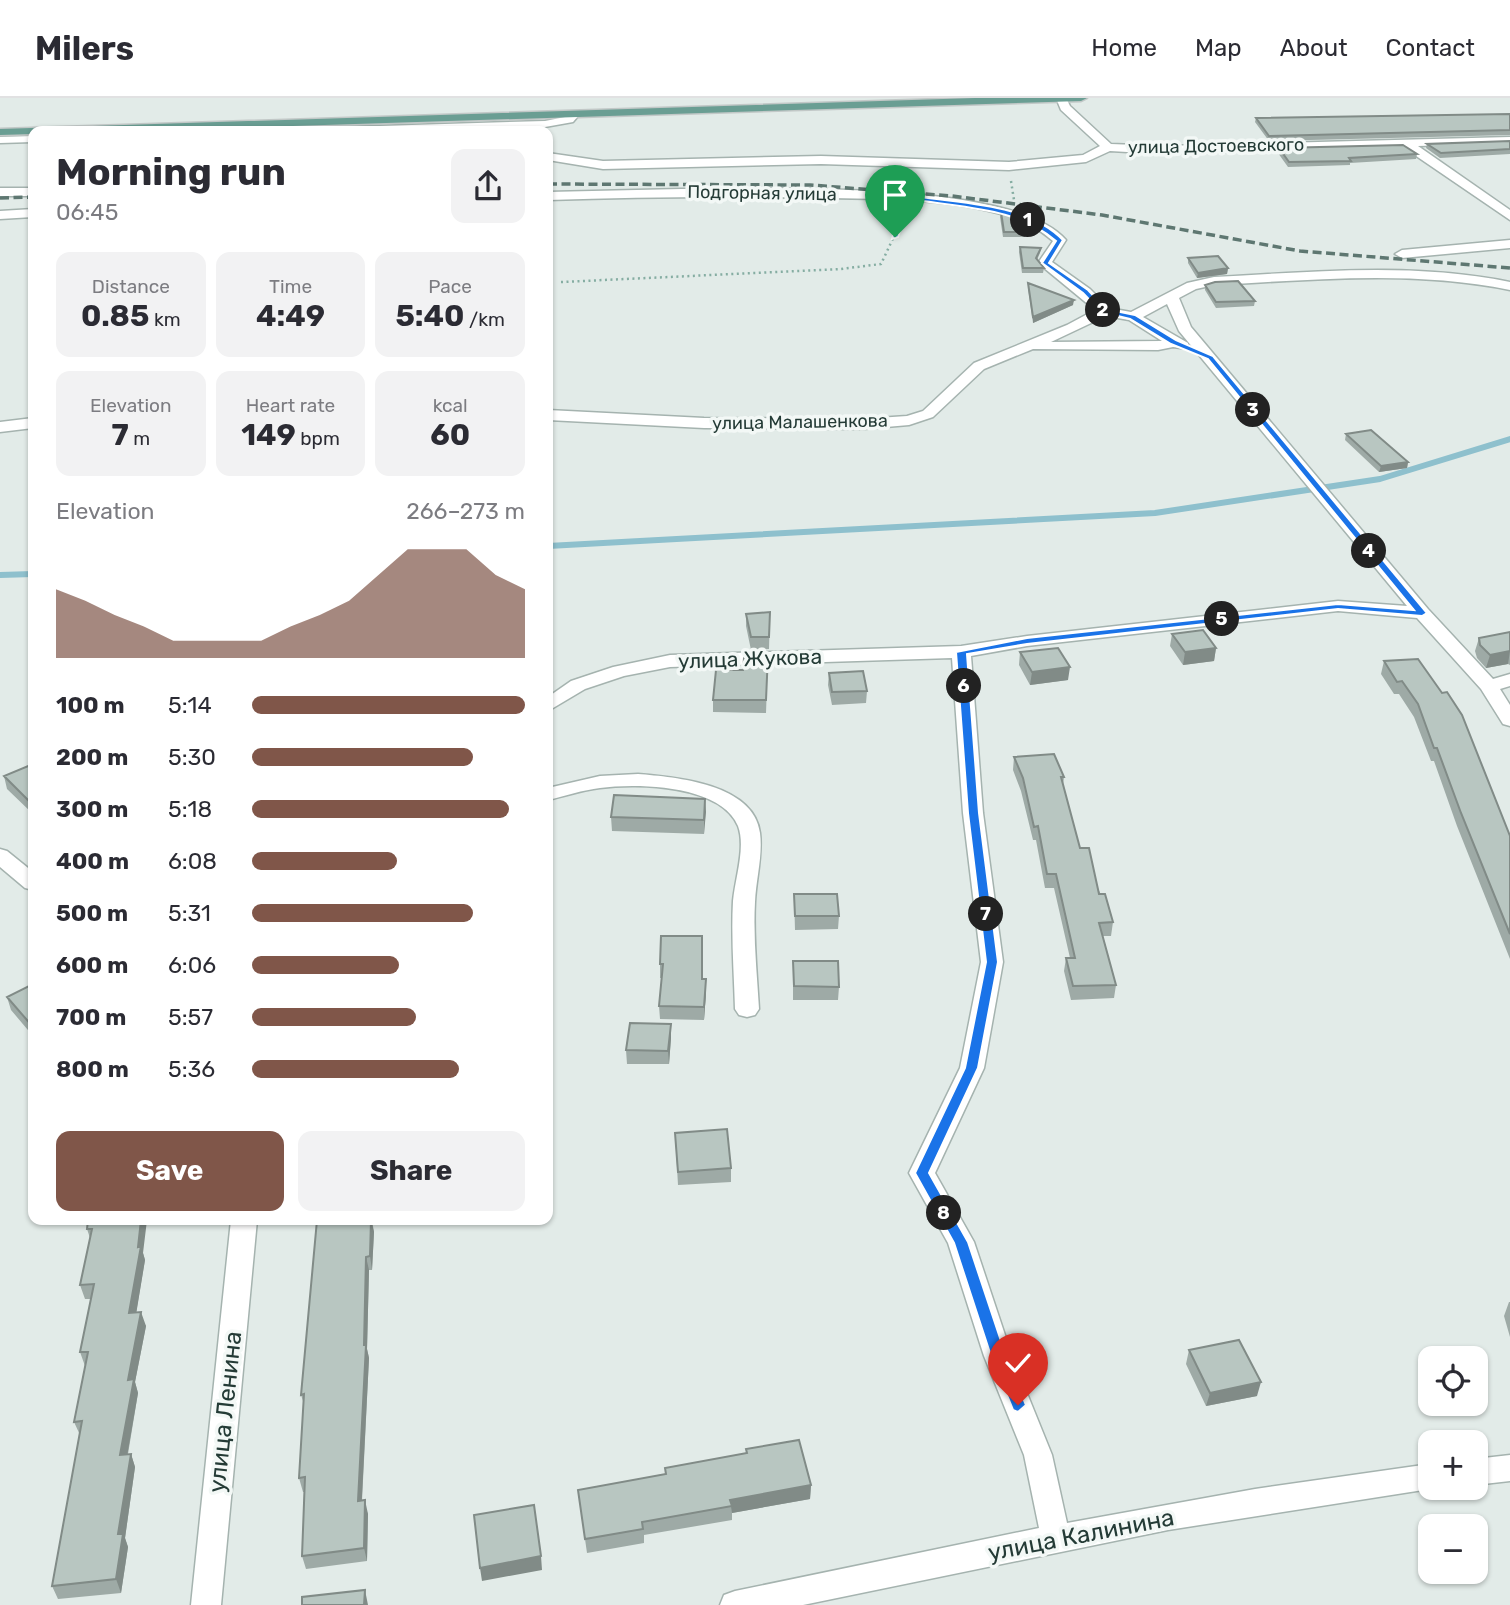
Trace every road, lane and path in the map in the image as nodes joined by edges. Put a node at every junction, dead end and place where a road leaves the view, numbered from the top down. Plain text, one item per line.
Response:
1 (1081, 98) edge
2 (1061, 99) edge
3 (573, 115) junction
4 (202, 126) edge
5 (550, 126) edge
6 (28, 131) edge
7 (0, 132) edge
8 (28, 139) edge
9 (0, 140) edge
10 (1510, 140) edge
11 (1407, 144) junction
12 (1108, 147) junction
13 (553, 158) edge
14 (1009, 166) junction
15 (0, 192) edge
16 (28, 192) edge
17 (553, 196) edge
18 (915, 198) junction
19 (28, 213) edge
20 (1016, 214) junction
21 (0, 215) edge
22 (1510, 216) edge
23 (1510, 244) edge
24 (1402, 254) dead end
25 (561, 282) dead end
26 (1510, 286) edge
27 (1171, 296) junction
28 (1104, 311) junction
29 (1133, 317) junction
30 (1174, 342) junction
31 (1027, 346) junction
32 (1206, 352) junction
33 (553, 415) edge
34 (28, 424) edge
35 (0, 427) edge
36 (1422, 613) junction
37 (961, 652) junction
38 (1510, 680) edge
39 (1489, 686) junction
40 (553, 702) edge
41 (1510, 720) edge
42 (553, 792) edge
43 (0, 856) edge
44 (28, 879) edge
45 (747, 1009) dead end
46 (244, 1225) edge
47 (1510, 1468) edge
48 (1488, 1471) edge
49 (1418, 1479) edge
50 (1056, 1539) junction
51 (206, 1605) edge
52 (735, 1605) edge

1 - 2 main road
2 - 3 main road
2 - 12 street
3 - 4 main road
3 - 5 street
6 - 7 main road
8 - 9 street
10 - 11 street, улица Достоевского
11 - 12 street, улица Достоевского
11 - 22 street
12 - 14 street, улица Достоевского
13 - 14 street, улица Достоевского
14 - 20 path
15 - 16 street
17 - 18 street, Подгорная улица
18 - 20 street, Подгорная улица
18 - 25 path
19 - 21 street
20 - 28 street, Подгорная улица
23 - 24 street
26 - 27 street
27 - 29 street
27 - 32 street
28 - 29 street
28 - 31 street, улица Малашенкова
29 - 30 street
30 - 31 street
30 - 32 street
31 - 33 street, улица Малашенкова
32 - 36 street
34 - 35 street
36 - 37 street, улица Жукова
36 - 39 street
37 - 40 street, улица Жукова
37 - 50 street
38 - 39 street
39 - 41 street
42 - 45 street
43 - 44 street
46 - 51 street, улица Ленина
47 - 48 street
49 - 50 street, улица Калинина
50 - 52 street, улица Калинина

